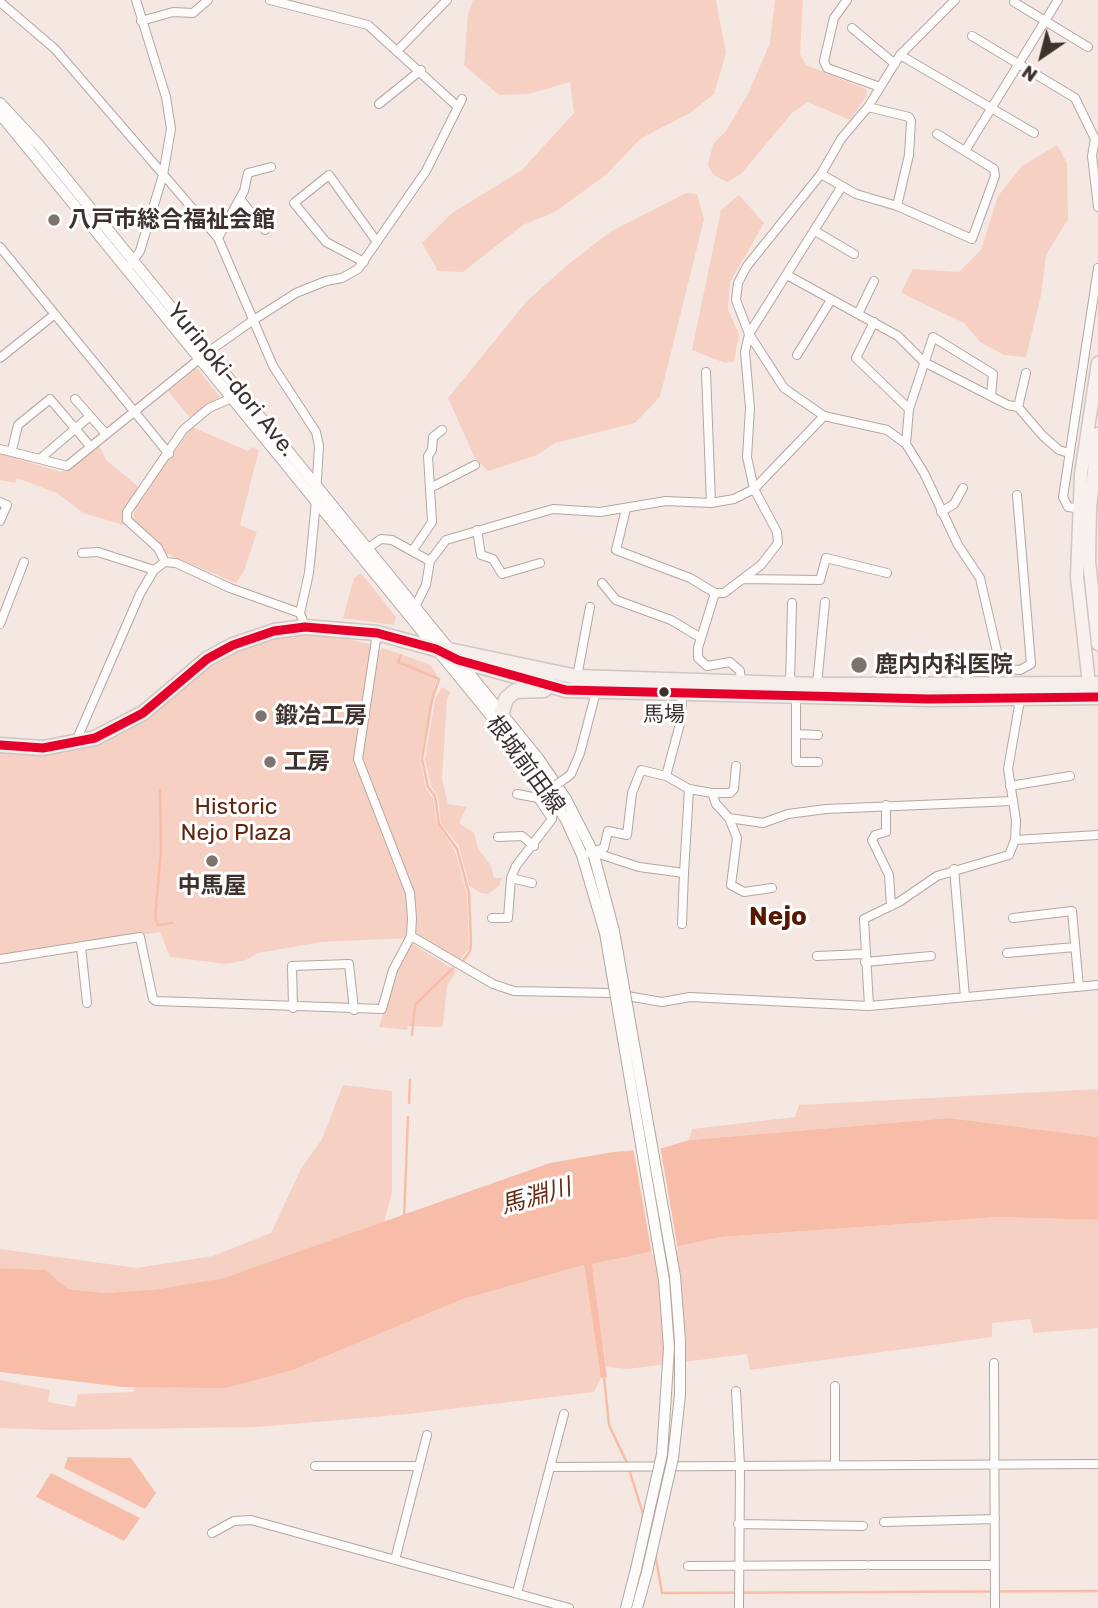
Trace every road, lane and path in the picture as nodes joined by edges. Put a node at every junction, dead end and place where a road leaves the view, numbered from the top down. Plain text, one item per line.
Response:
1 (136, 0) edge
2 (208, 0) edge
3 (270, 0) edge
4 (447, 0) edge
5 (847, 0) edge
6 (955, 0) edge
7 (1058, 0) edge
8 (0, 2) edge
9 (1014, 2) dead end
10 (1045, 21) junction
11 (141, 22) junction
12 (852, 28) dead end
13 (972, 36) dead end
14 (1088, 47) dead end
15 (398, 50) junction
16 (900, 55) junction
17 (895, 64) junction
18 (1018, 64) junction
19 (421, 70) junction
20 (880, 87) junction
21 (0, 103) edge
22 (379, 104) dead end
23 (868, 107) junction
24 (992, 108) junction
25 (0, 114) edge
26 (937, 134) dead end
27 (1034, 134) dead end
28 (965, 151) junction
29 (271, 167) dead end
30 (1096, 171) edge
31 (821, 174) junction
32 (163, 175) junction
33 (842, 186) junction
34 (240, 199) junction
35 (897, 206) junction
36 (1098, 207) edge
37 (265, 230) dead end
38 (815, 230) junction
39 (218, 238) junction
40 (377, 242) junction
41 (0, 247) edge
42 (854, 254) dead end
43 (364, 262) junction
44 (131, 265) junction
45 (1098, 268) edge
46 (787, 275) junction
47 (874, 281) dead end
48 (831, 300) junction
49 (55, 314) junction
50 (858, 314) junction
51 (251, 321) junction
52 (874, 323) junction
53 (749, 334) junction
54 (204, 355) junction
55 (797, 355) dead end
56 (0, 358) edge
57 (924, 362) junction
58 (1098, 363) edge
59 (705, 372) dead end
60 (1026, 373) dead end
61 (992, 396) junction
62 (232, 398) junction
63 (75, 400) dead end
64 (1018, 407) junction
65 (909, 408) junction
66 (134, 411) junction
67 (90, 416) junction
68 (824, 416) junction
69 (75, 428) junction
70 (442, 430) dead end
71 (106, 434) junction
72 (1098, 434) edge
73 (906, 444) junction
74 (90, 446) junction
75 (0, 449) edge
76 (12, 450) junction
77 (1069, 453) junction
78 (169, 454) junction
79 (41, 458) junction
80 (474, 465) dead end
81 (315, 482) junction
82 (430, 488) junction
83 (963, 488) dead end
84 (754, 489) junction
85 (1017, 495) dead end
86 (316, 499) junction
87 (0, 502) edge
88 (711, 503) junction
89 (626, 509) junction
90 (1085, 509) junction
91 (941, 512) junction
92 (0, 521) edge
93 (477, 530) junction
94 (368, 548) junction
95 (413, 550) junction
96 (82, 553) dead end
97 (430, 561) junction
98 (24, 562) dead end
99 (165, 562) junction
100 (540, 563) dead end
101 (154, 570) junction
102 (887, 573) dead end
103 (743, 579) junction
104 (602, 583) dead end
105 (715, 593) junction
106 (824, 602) dead end
107 (792, 603) dead end
108 (416, 605) junction
109 (590, 607) dead end
110 (1, 619) edge
111 (302, 620) junction
112 (377, 633) junction
113 (701, 638) junction
114 (1098, 644) edge
115 (448, 653) junction
116 (1001, 669) junction
117 (577, 677) junction
118 (817, 685) junction
119 (742, 689) junction
120 (566, 690) junction
121 (793, 690) junction
122 (1094, 690) edge
123 (596, 692) junction
124 (965, 692) junction
125 (682, 694) junction
126 (1020, 699) junction
127 (502, 712) junction
128 (796, 734) junction
129 (818, 735) dead end
130 (76, 742) junction
131 (0, 745) edge
132 (818, 762) dead end
133 (736, 766) dead end
134 (666, 776) junction
135 (1070, 776) dead end
136 (1010, 786) junction
137 (689, 789) junction
138 (712, 793) junction
139 (517, 794) dead end
140 (539, 797) junction
141 (1013, 802) junction
142 (886, 805) junction
143 (729, 818) junction
144 (1098, 835) edge
145 (498, 837) dead end
146 (1015, 840) junction
147 (534, 846) junction
148 (593, 852) junction
149 (582, 855) junction
150 (954, 869) junction
151 (684, 873) junction
152 (511, 878) junction
153 (532, 883) dead end
154 (772, 888) dead end
155 (891, 906) junction
156 (492, 918) dead end
157 (1013, 918) dead end
158 (682, 924) dead end
159 (610, 932) junction
160 (411, 936) junction
161 (81, 947) junction
162 (1075, 947) junction
163 (1007, 953) dead end
164 (817, 956) dead end
165 (931, 956) dead end
166 (865, 958) junction
167 (0, 959) edge
168 (1098, 985) edge
169 (1079, 987) junction
170 (965, 997) junction
171 (87, 1003) dead end
172 (869, 1006) junction
173 (293, 1008) junction
174 (354, 1010) junction
175 (994, 1363) dead end
176 (835, 1386) dead end
177 (736, 1391) dead end
178 (564, 1414) dead end
179 (427, 1435) dead end
180 (1098, 1464) edge
181 (835, 1465) junction
182 (996, 1465) junction
183 (316, 1466) dead end
184 (419, 1466) junction
185 (740, 1466) junction
186 (551, 1467) junction
187 (995, 1519) junction
188 (884, 1522) dead end
189 (738, 1524) junction
190 (863, 1526) dead end
191 (212, 1533) dead end
192 (395, 1560) junction
193 (994, 1565) junction
194 (688, 1566) dead end
195 (738, 1566) junction
196 (641, 1570) junction
197 (517, 1593) junction
198 (569, 1608) edge
199 (626, 1608) edge
200 (637, 1608) edge
201 (739, 1608) edge
202 (995, 1608) edge

1 - 11 street
2 - 11 street
3 - 15 street
4 - 15 street
5 - 20 street
6 - 16 street
7 - 10 street
8 - 32 street
9 - 10 street
10 - 14 street
10 - 18 street
11 - 32 street
12 - 17 street
13 - 18 street
15 - 19 street
16 - 17 street
16 - 24 street
17 - 20 street
18 - 24 street
18 - 30 street
19 - 22 street
19 - 40 street
20 - 23 street
21 - 44 street, Yurinoki-dori Ave.
23 - 31 street
23 - 35 street
24 - 27 street
24 - 28 street
25 - 44 street, Yurinoki-dori Ave.
26 - 28 street
28 - 35 street
29 - 34 street
30 - 36 street
31 - 33 street
31 - 53 street
32 - 39 street
32 - 44 street
33 - 35 street
33 - 38 street
34 - 37 street
34 - 39 street
38 - 42 street
38 - 46 street
39 - 51 street
40 - 43 street
40 - 43 street
41 - 49 street
43 - 51 street
44 - 54 street, Yurinoki-dori Ave.
45 - 77 street
46 - 48 street
46 - 53 street
47 - 50 street
48 - 50 street
48 - 55 street
49 - 56 street
49 - 66 street
50 - 52 street
51 - 54 street
51 - 81 street
52 - 57 street
52 - 65 street
53 - 68 street
53 - 84 street
54 - 62 street, Yurinoki-dori Ave.
54 - 66 street
54 - 81 street, Yurinoki-dori Ave.
57 - 61 street
57 - 61 street
57 - 65 street
58 - 90 main road
59 - 88 street
60 - 64 street
61 - 64 street
62 - 78 street
62 - 86 street, Yurinoki-dori Ave.
63 - 67 street
64 - 77 street
65 - 73 street
66 - 71 street
66 - 78 street
67 - 69 street
67 - 71 street
68 - 73 street
68 - 84 street
69 - 74 street
69 - 76 street
69 - 79 street
70 - 82 street
71 - 74 street
72 - 90 main road
73 - 91 street
74 - 79 street
75 - 76 street
76 - 79 street
77 - 90 street
78 - 99 street
80 - 82 street
81 - 86 street
81 - 94 street, Yurinoki-dori Ave.
82 - 95 street
83 - 91 street
84 - 88 street
84 - 103 street
85 - 116 street
86 - 111 street
86 - 115 street, Yurinoki-dori Ave.
87 - 92 street
88 - 89 street
89 - 93 street
89 - 105 street
90 - 114 main road
90 - 122 main road
91 - 116 street
93 - 97 street
93 - 100 street
94 - 95 street
94 - 108 street, Yurinoki-dori Ave.
95 - 97 street
96 - 101 street
97 - 108 street
98 - 110 street
99 - 101 street
99 - 111 street
101 - 130 street
102 - 103 street
103 - 105 street
104 - 113 street
105 - 113 street
106 - 118 street
107 - 121 street
108 - 115 street, Yurinoki-dori Ave.
109 - 117 street
111 - 112 highway
111 - 130 highway
112 - 115 highway
112 - 160 street
113 - 119 street
115 - 117 highway
115 - 120 highway
115 - 127 street, 根城前田線
115 - 149 street, 根城前田線
116 - 124 street
117 - 119 highway
118 - 121 highway
118 - 124 highway
119 - 121 highway
119 - 125 highway
120 - 123 highway
120 - 127 highway
121 - 124 highway
121 - 128 street
122 - 124 highway
122 - 126 highway
123 - 125 highway
123 - 140 street, bridge
124 - 126 highway
125 - 134 street
126 - 136 street
127 - 148 street, 根城前田線
128 - 129 street
128 - 132 street
130 - 131 highway
133 - 138 street
134 - 137 street
134 - 148 street
135 - 136 street
136 - 141 street
137 - 138 street
137 - 151 street
138 - 143 street
139 - 140 street
140 - 147 street
141 - 142 street
141 - 146 street
142 - 143 street
142 - 155 street
143 - 154 street
144 - 146 street
145 - 147 street
146 - 150 street
147 - 152 street
148 - 149 street
148 - 151 street
148 - 159 street, 根城前田線
149 - 159 street, 根城前田線
150 - 155 street
150 - 170 street
151 - 158 street
152 - 153 street
152 - 156 street
155 - 166 street
157 - 162 street
159 - 196 street, bridge
160 - 172 street
160 - 174 street
161 - 167 street
161 - 171 street
161 - 173 street
162 - 163 street
162 - 169 street
164 - 166 street
165 - 166 street
166 - 172 street
168 - 169 street
169 - 170 street
170 - 172 street
173 - 174 street
173 - 174 street
175 - 182 street
176 - 181 street
177 - 185 street
178 - 186 street
179 - 184 street
180 - 182 street
181 - 182 street
181 - 185 street
182 - 187 street
183 - 184 street
184 - 192 street
185 - 186 street
185 - 189 street
186 - 197 street
187 - 188 street
187 - 193 street
189 - 190 street
189 - 195 street
191 - 192 street
192 - 197 street
193 - 195 street
193 - 202 street
194 - 195 street
195 - 201 street
196 - 199 street
196 - 200 street
197 - 198 street

